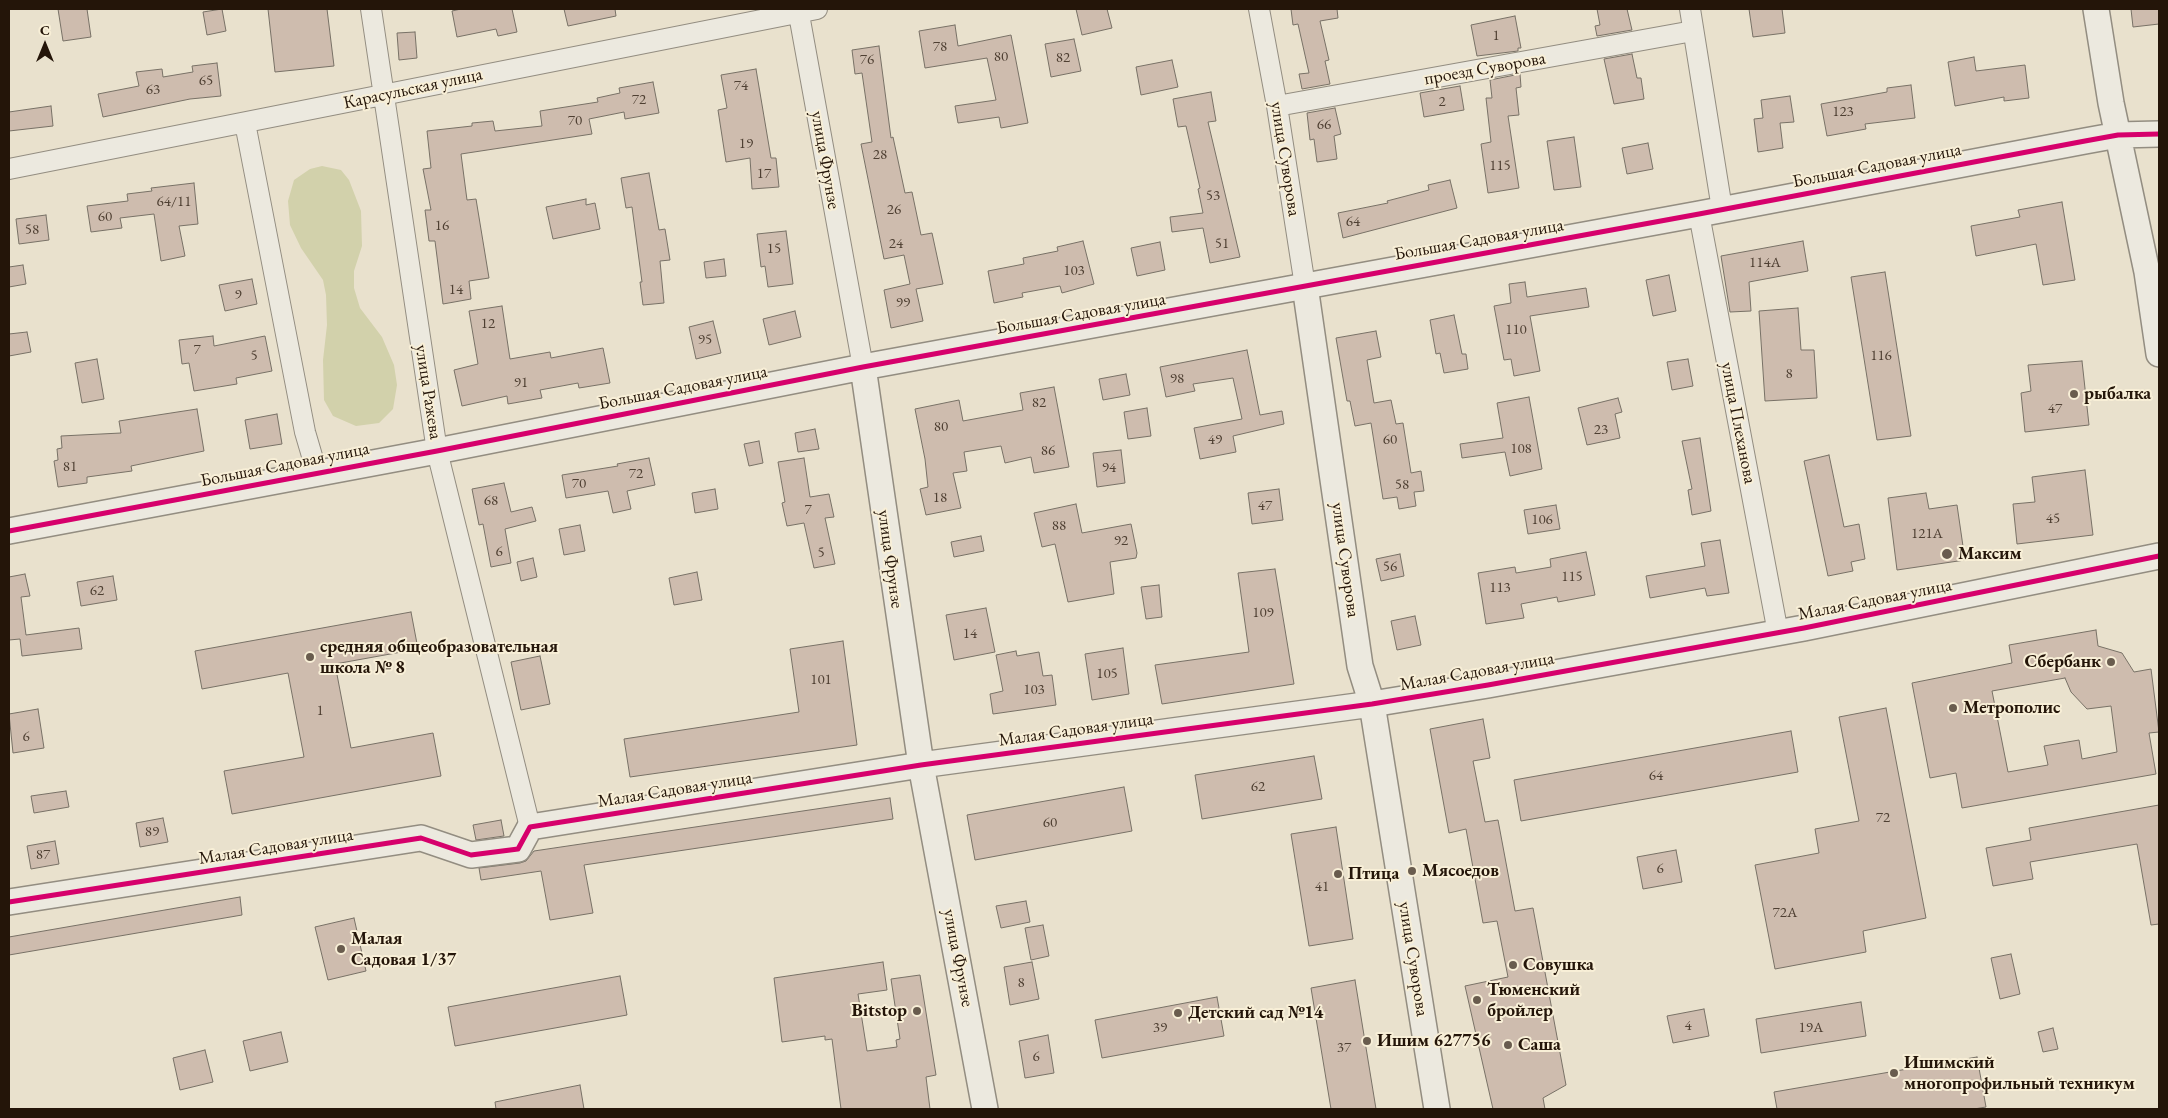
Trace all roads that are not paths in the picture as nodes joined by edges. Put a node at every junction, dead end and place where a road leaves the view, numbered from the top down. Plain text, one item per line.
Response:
1 (371, 9) edge
2 (1259, 9) edge
3 (1690, 9) edge
4 (2096, 9) edge
5 (804, 10) edge
6 (1694, 31) junction
7 (382, 96) junction
8 (1278, 106) junction
9 (245, 124) junction
10 (2118, 134) junction
11 (2159, 134) edge
12 (9, 170) edge
13 (1711, 211) junction
14 (1304, 286) junction
15 (2159, 342) edge
16 (863, 367) junction
17 (437, 450) junction
18 (317, 473) junction
19 (9, 531) edge
20 (2159, 556) edge
21 (1778, 633) junction
22 (1372, 704) junction
23 (921, 765) junction
24 (530, 827) junction
25 (9, 902) edge
26 (985, 1109) edge
27 (1437, 1109) edge

1 - 7 street, улица Ражева
2 - 8 street, улица Суворова
3 - 6 street, улица Плеханова
4 - 10 street
5 - 7 street, Карасульская улица
5 - 16 street, улица Фрунзе
6 - 8 street, проезд Суворова
6 - 13 street, улица Плеханова
7 - 9 street, Карасульская улица
7 - 17 street, улица Ражева
8 - 14 street, улица Суворова
9 - 12 street, Карасульская улица
9 - 18 street
10 - 11 street, Большая Садовая улица
10 - 13 street, Большая Садовая улица
10 - 15 street
13 - 14 street, Большая Садовая улица
13 - 21 street, улица Плеханова
14 - 16 street, Большая Садовая улица
14 - 22 street, улица Суворова
16 - 17 street, Большая Садовая улица
16 - 23 street, улица Фрунзе
17 - 18 street, Большая Садовая улица
17 - 24 street, улица Ражева
18 - 19 street, Большая Садовая улица
20 - 21 street, Малая Садовая улица
21 - 22 street, Малая Садовая улица
22 - 23 street, Малая Садовая улица
22 - 27 street, улица Суворова
23 - 24 street, Малая Садовая улица
23 - 26 street, улица Фрунзе
24 - 25 street, Малая Садовая улица

